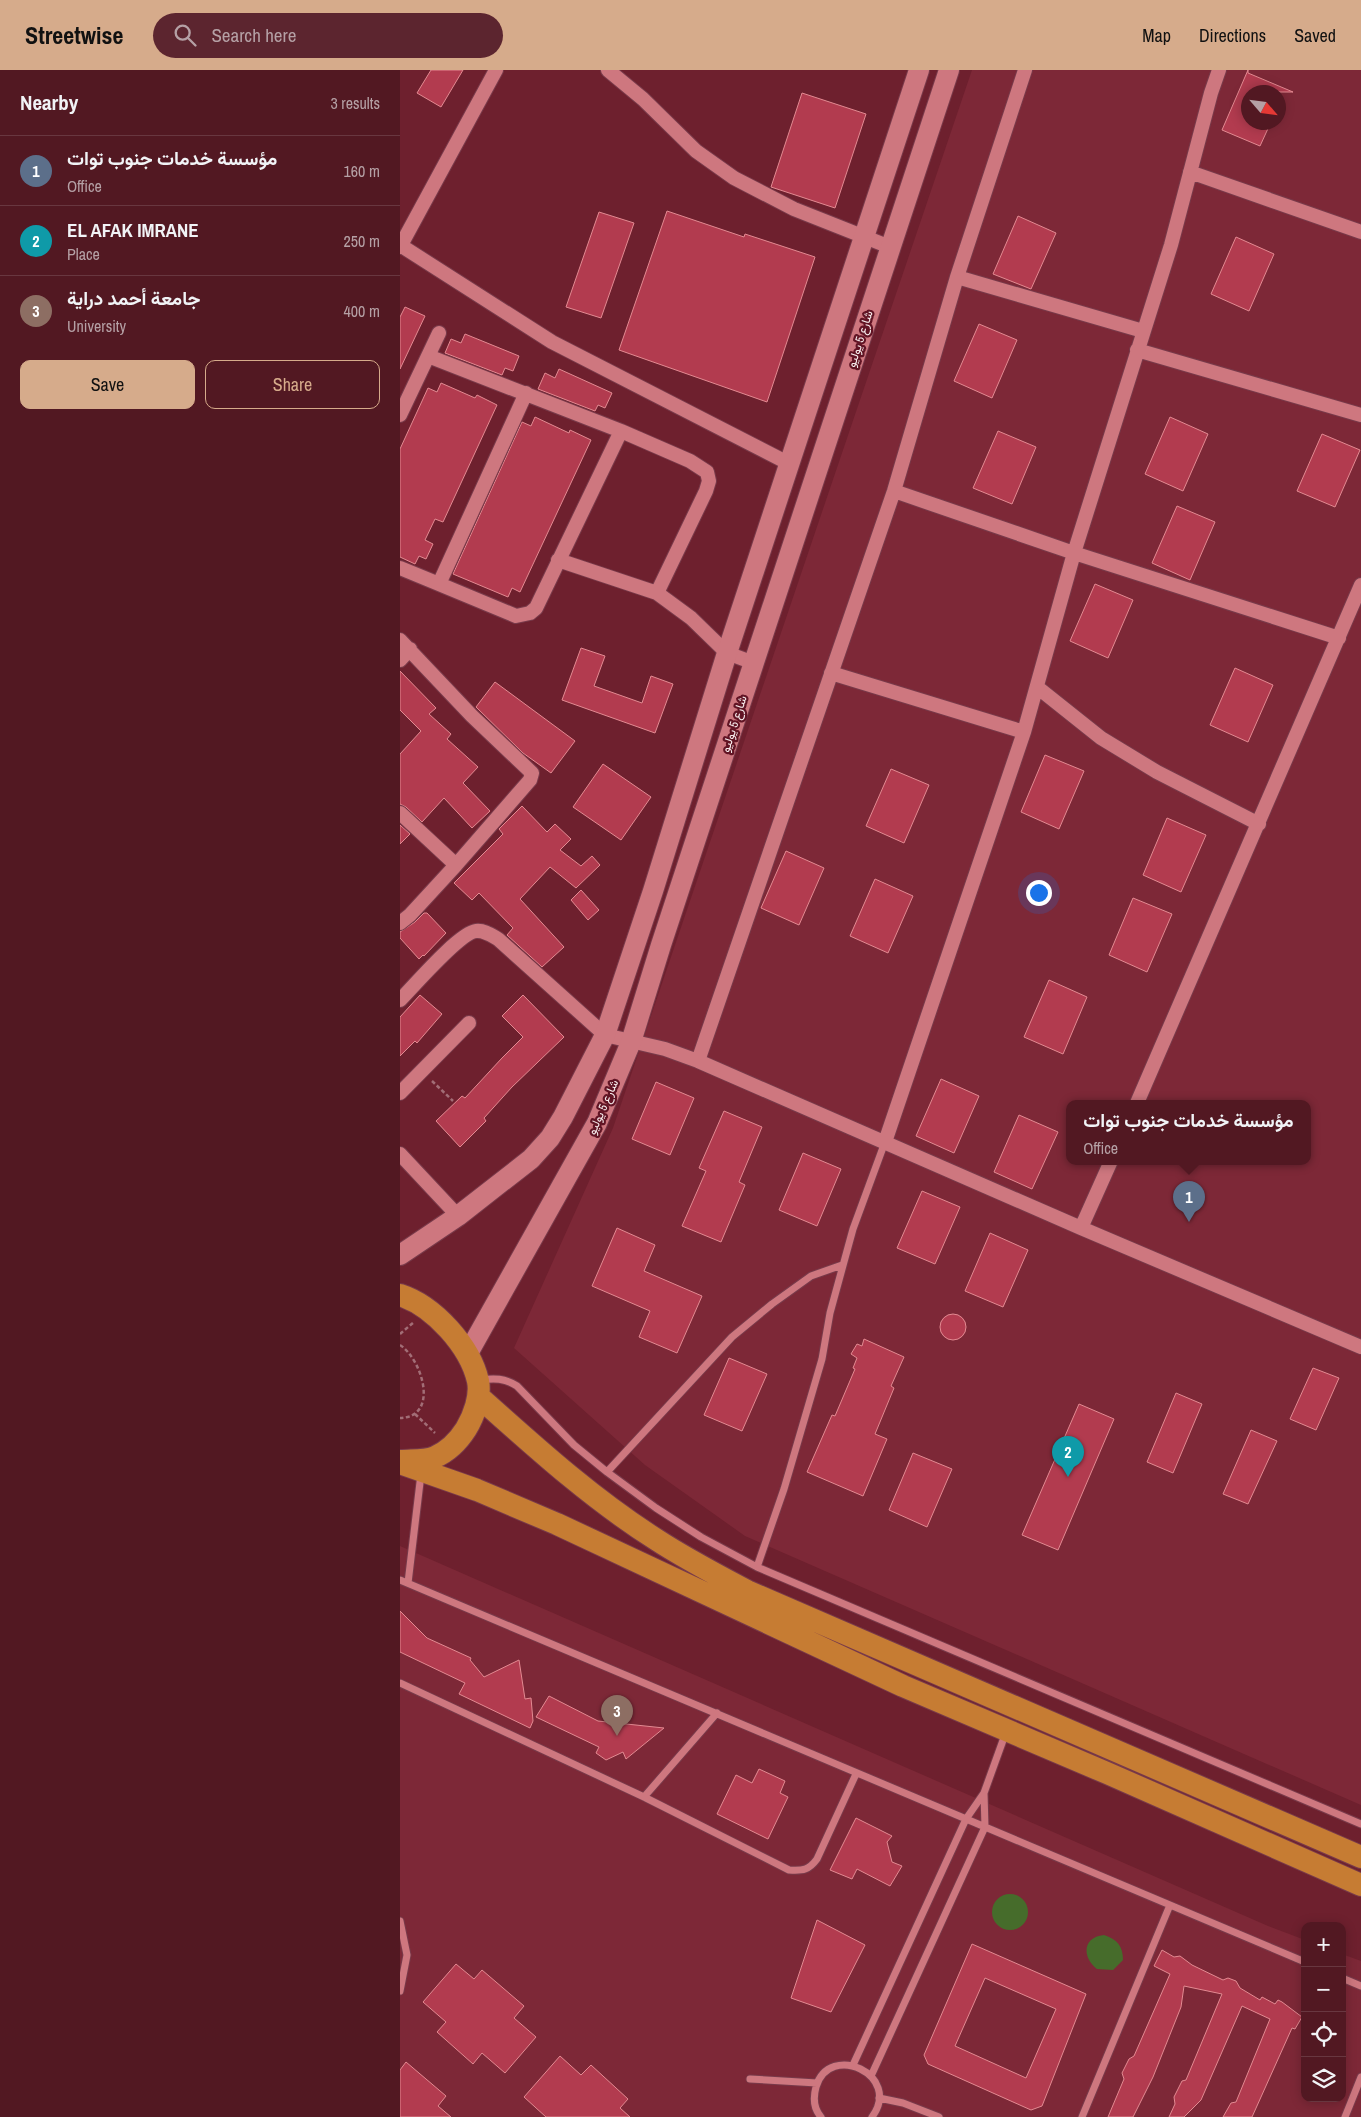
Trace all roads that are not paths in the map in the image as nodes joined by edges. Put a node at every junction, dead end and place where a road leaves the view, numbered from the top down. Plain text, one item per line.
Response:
1 (496, 70) edge
2 (608, 70) edge
3 (919, 70) edge
4 (949, 70) edge
5 (1025, 70) edge
6 (1219, 70) edge
7 (1190, 172) junction
8 (1361, 232) edge
9 (865, 237) junction
10 (400, 246) edge
11 (890, 246) junction
12 (957, 277) junction
13 (1143, 331) junction
14 (439, 333) dead end
15 (1137, 350) junction
16 (428, 356) junction
17 (526, 393) junction
18 (400, 415) edge
19 (1361, 415) edge
20 (621, 431) junction
21 (790, 464) junction
22 (894, 491) junction
23 (1074, 553) junction
24 (558, 560) junction
25 (400, 568) edge
26 (439, 584) junction
27 (1361, 585) edge
28 (657, 593) junction
29 (1339, 638) junction
30 (405, 645) edge
31 (727, 653) junction
32 (400, 660) edge
33 (754, 662) junction
34 (831, 673) junction
35 (1037, 686) junction
36 (1024, 732) junction
37 (400, 813) edge
38 (1259, 824) junction
39 (456, 865) junction
40 (400, 923) edge
41 (400, 1000) edge
42 (470, 1023) dead end
43 (605, 1035) junction
44 (632, 1042) junction
45 (698, 1060) junction
46 (400, 1092) edge
47 (1137, 1100) edge
48 (885, 1142) junction
49 (400, 1154) edge
50 (1109, 1165) edge
51 (458, 1216) junction
52 (1081, 1228) junction
53 (400, 1254) edge
54 (842, 1265) junction
55 (400, 1295) edge
56 (1361, 1347) edge
57 (467, 1355) junction
58 (478, 1388) junction
59 (400, 1462) edge
60 (421, 1471) junction
61 (608, 1472) junction
62 (757, 1567) junction
63 (400, 1580) edge
64 (408, 1583) junction
65 (400, 1683) edge
66 (717, 1713) junction
67 (1006, 1730) junction
68 (856, 1774) junction
69 (984, 1793) junction
70 (644, 1796) junction
71 (966, 1819) junction
72 (1361, 1824) edge
73 (984, 1827) junction
74 (1361, 1857) edge
75 (1361, 1885) edge
76 (1170, 1905) junction
77 (400, 1921) edge
78 (1301, 1960) edge
79 (1346, 1980) edge
80 (1361, 1986) edge
81 (400, 1991) edge
82 (853, 2065) junction
83 (871, 2076) junction
84 (1361, 2077) edge
85 (750, 2079) dead end
86 (817, 2083) junction
87 (879, 2098) junction
88 (875, 2116) edge
89 (821, 2117) edge
90 (939, 2117) edge
91 (1082, 2117) edge
92 (1345, 2117) edge

1 - 10 street
2 - 9 street
3 - 9 main road
4 - 11 main road, شارع 5 يوليو
5 - 12 street
6 - 7 street
7 - 8 street
7 - 13 street
9 - 11 street
9 - 21 main road
10 - 21 street
11 - 33 main road, شارع 5 يوليو
12 - 13 street
12 - 22 street
13 - 15 street
14 - 16 street
15 - 19 street
15 - 23 street
16 - 17 street
16 - 18 street
17 - 20 street
17 - 26 street
20 - 24 street
20 - 28 street
21 - 31 main road
22 - 23 street
22 - 34 street
23 - 29 street
23 - 35 street
24 - 26 street
24 - 28 street
25 - 26 street
27 - 29 street
28 - 31 street
29 - 38 street
30 - 32 street
30 - 39 street
31 - 33 street
31 - 43 main road
33 - 44 main road, شارع 5 يوليو
34 - 36 street
34 - 45 street
35 - 36 street
35 - 38 street
36 - 48 street
37 - 39 street
38 - 47 street
39 - 40 street
41 - 43 street
42 - 46 street
43 - 44 street
43 - 51 main road
44 - 45 street
44 - 57 main road, شارع 5 يوليو
45 - 48 street
48 - 52 street
48 - 54 lane
49 - 51 street
50 - 52 street
51 - 53 main road
52 - 56 street
54 - 61 lane
54 - 62 lane
55 - 57 main road
57 - 58 main road
58 - 59 main road
58 - 61 lane
58 - 74 main road
59 - 60 main road
60 - 64 lane
60 - 67 main road
61 - 62 lane
62 - 72 lane
63 - 64 lane
64 - 66 lane
65 - 70 lane
66 - 68 lane
66 - 70 lane
67 - 69 lane
67 - 75 main road
68 - 70 lane
68 - 71 lane
69 - 71 lane
69 - 73 lane
71 - 73 lane
71 - 82 lane
73 - 76 lane
73 - 83 lane
76 - 78 lane
76 - 91 lane
77 - 81 lane
79 - 80 lane
82 - 83 lane
82 - 86 lane
83 - 87 lane
84 - 92 lane
85 - 86 lane
86 - 89 lane
87 - 88 lane
87 - 90 lane

